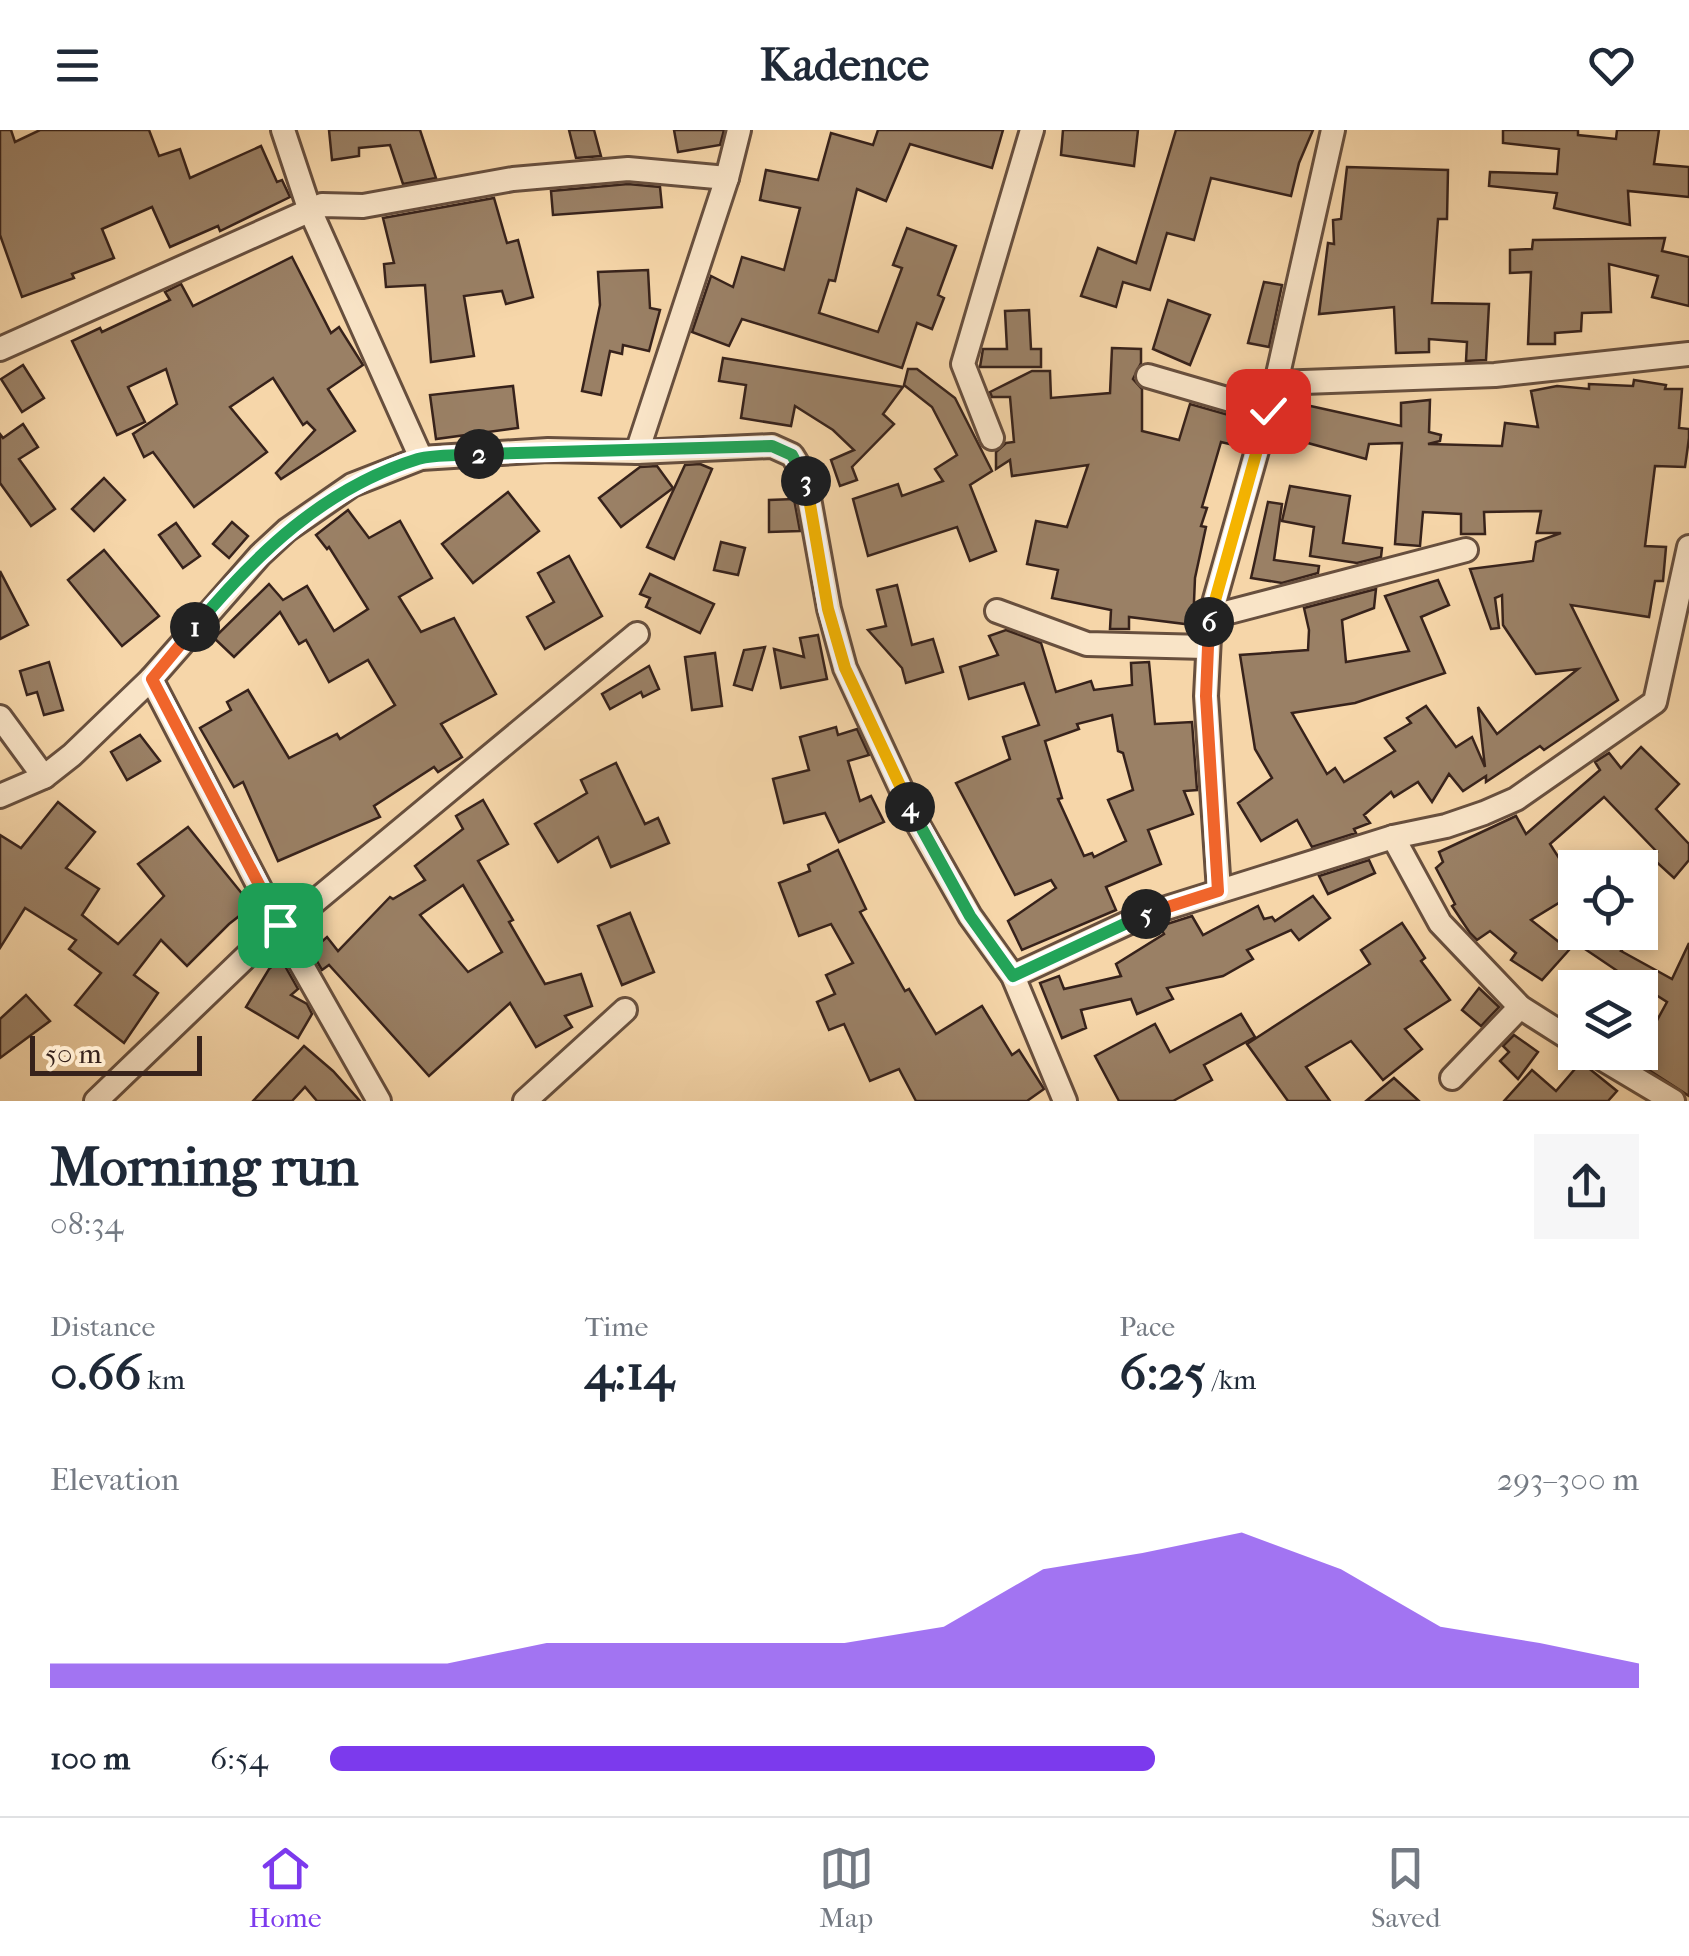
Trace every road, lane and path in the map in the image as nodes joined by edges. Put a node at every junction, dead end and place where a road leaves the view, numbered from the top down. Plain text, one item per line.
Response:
1 (283, 130) edge
2 (739, 130) edge
3 (1032, 130) edge
4 (1334, 130) edge
5 (727, 178) junction
6 (309, 208) junction
7 (0, 349) edge
8 (1689, 354) edge
9 (1148, 376) dead end
10 (1276, 383) junction
11 (1268, 411) junction
12 (992, 438) dead end
13 (638, 452) junction
14 (421, 458) junction
15 (1689, 547) edge
16 (1466, 550) dead end
17 (997, 610) dead end
18 (1210, 617) junction
19 (636, 634) dead end
20 (1206, 648) junction
21 (152, 679) junction
22 (0, 718) edge
23 (44, 777) junction
24 (0, 796) edge
25 (1393, 837) junction
26 (1218, 891) junction
27 (280, 925) junction
28 (1013, 976) junction
29 (1520, 1007) junction
30 (624, 1010) dead end
31 (1558, 1031) edge
32 (1621, 1070) edge
33 (1452, 1078) dead end
34 (96, 1101) edge
35 (380, 1101) edge
36 (525, 1101) edge
37 (1066, 1101) edge
38 (1673, 1101) edge

1 - 6 street
2 - 5 street
3 - 12 street
4 - 10 street
5 - 6 street
5 - 13 street
6 - 7 street
6 - 14 street
8 - 10 street
9 - 11 street
10 - 11 street
11 - 18 street
13 - 14 street
13 - 28 street
14 - 21 street
15 - 25 street
16 - 18 street
17 - 20 street
18 - 20 street
19 - 27 street
20 - 26 street
21 - 23 street
21 - 27 street
22 - 23 street
23 - 24 street
25 - 26 street
25 - 29 street
26 - 28 street
27 - 34 street
27 - 35 street
28 - 37 street
29 - 31 street
29 - 33 street
30 - 36 street
32 - 38 street

